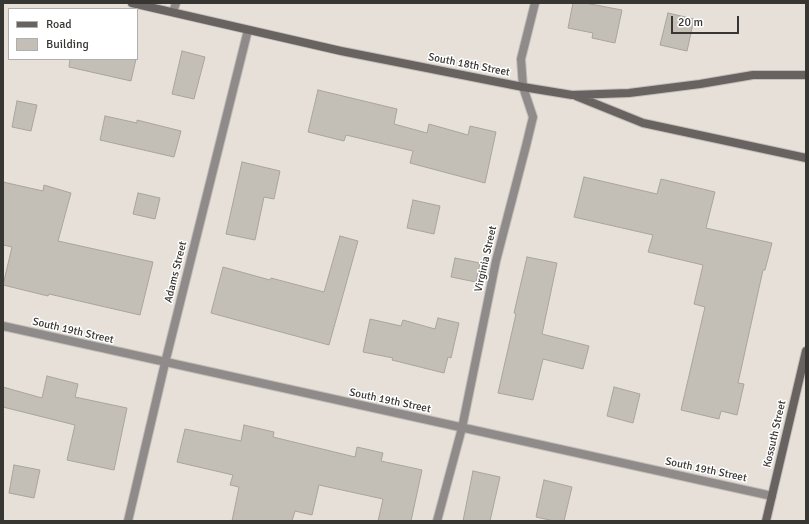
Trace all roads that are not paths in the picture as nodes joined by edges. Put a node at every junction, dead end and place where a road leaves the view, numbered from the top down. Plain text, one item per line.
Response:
1 (132, 3) edge
2 (176, 3) edge
3 (535, 3) edge
4 (173, 12) junction
5 (248, 30) junction
6 (806, 75) edge
7 (523, 87) junction
8 (572, 94) junction
9 (806, 158) edge
10 (3, 326) edge
11 (806, 352) edge
12 (165, 362) junction
13 (462, 428) junction
14 (772, 496) junction
15 (128, 521) edge
16 (438, 521) edge
17 (766, 521) edge

1 - 4 main road, South 18th Street
2 - 4 street
3 - 7 street, Virginia Street
4 - 5 main road, South 18th Street
5 - 7 main road, South 18th Street
5 - 12 street, Adams Street
6 - 8 main road, South 18th Street
7 - 8 main road, South 18th Street
7 - 13 street, Virginia Street
8 - 9 main road
10 - 12 street, South 19th Street
11 - 14 main road, Kossuth Street
12 - 13 street, South 19th Street
12 - 15 street, Adams Street
13 - 14 street, South 19th Street
13 - 16 street, Virginia Street
14 - 17 main road, Kossuth Street

